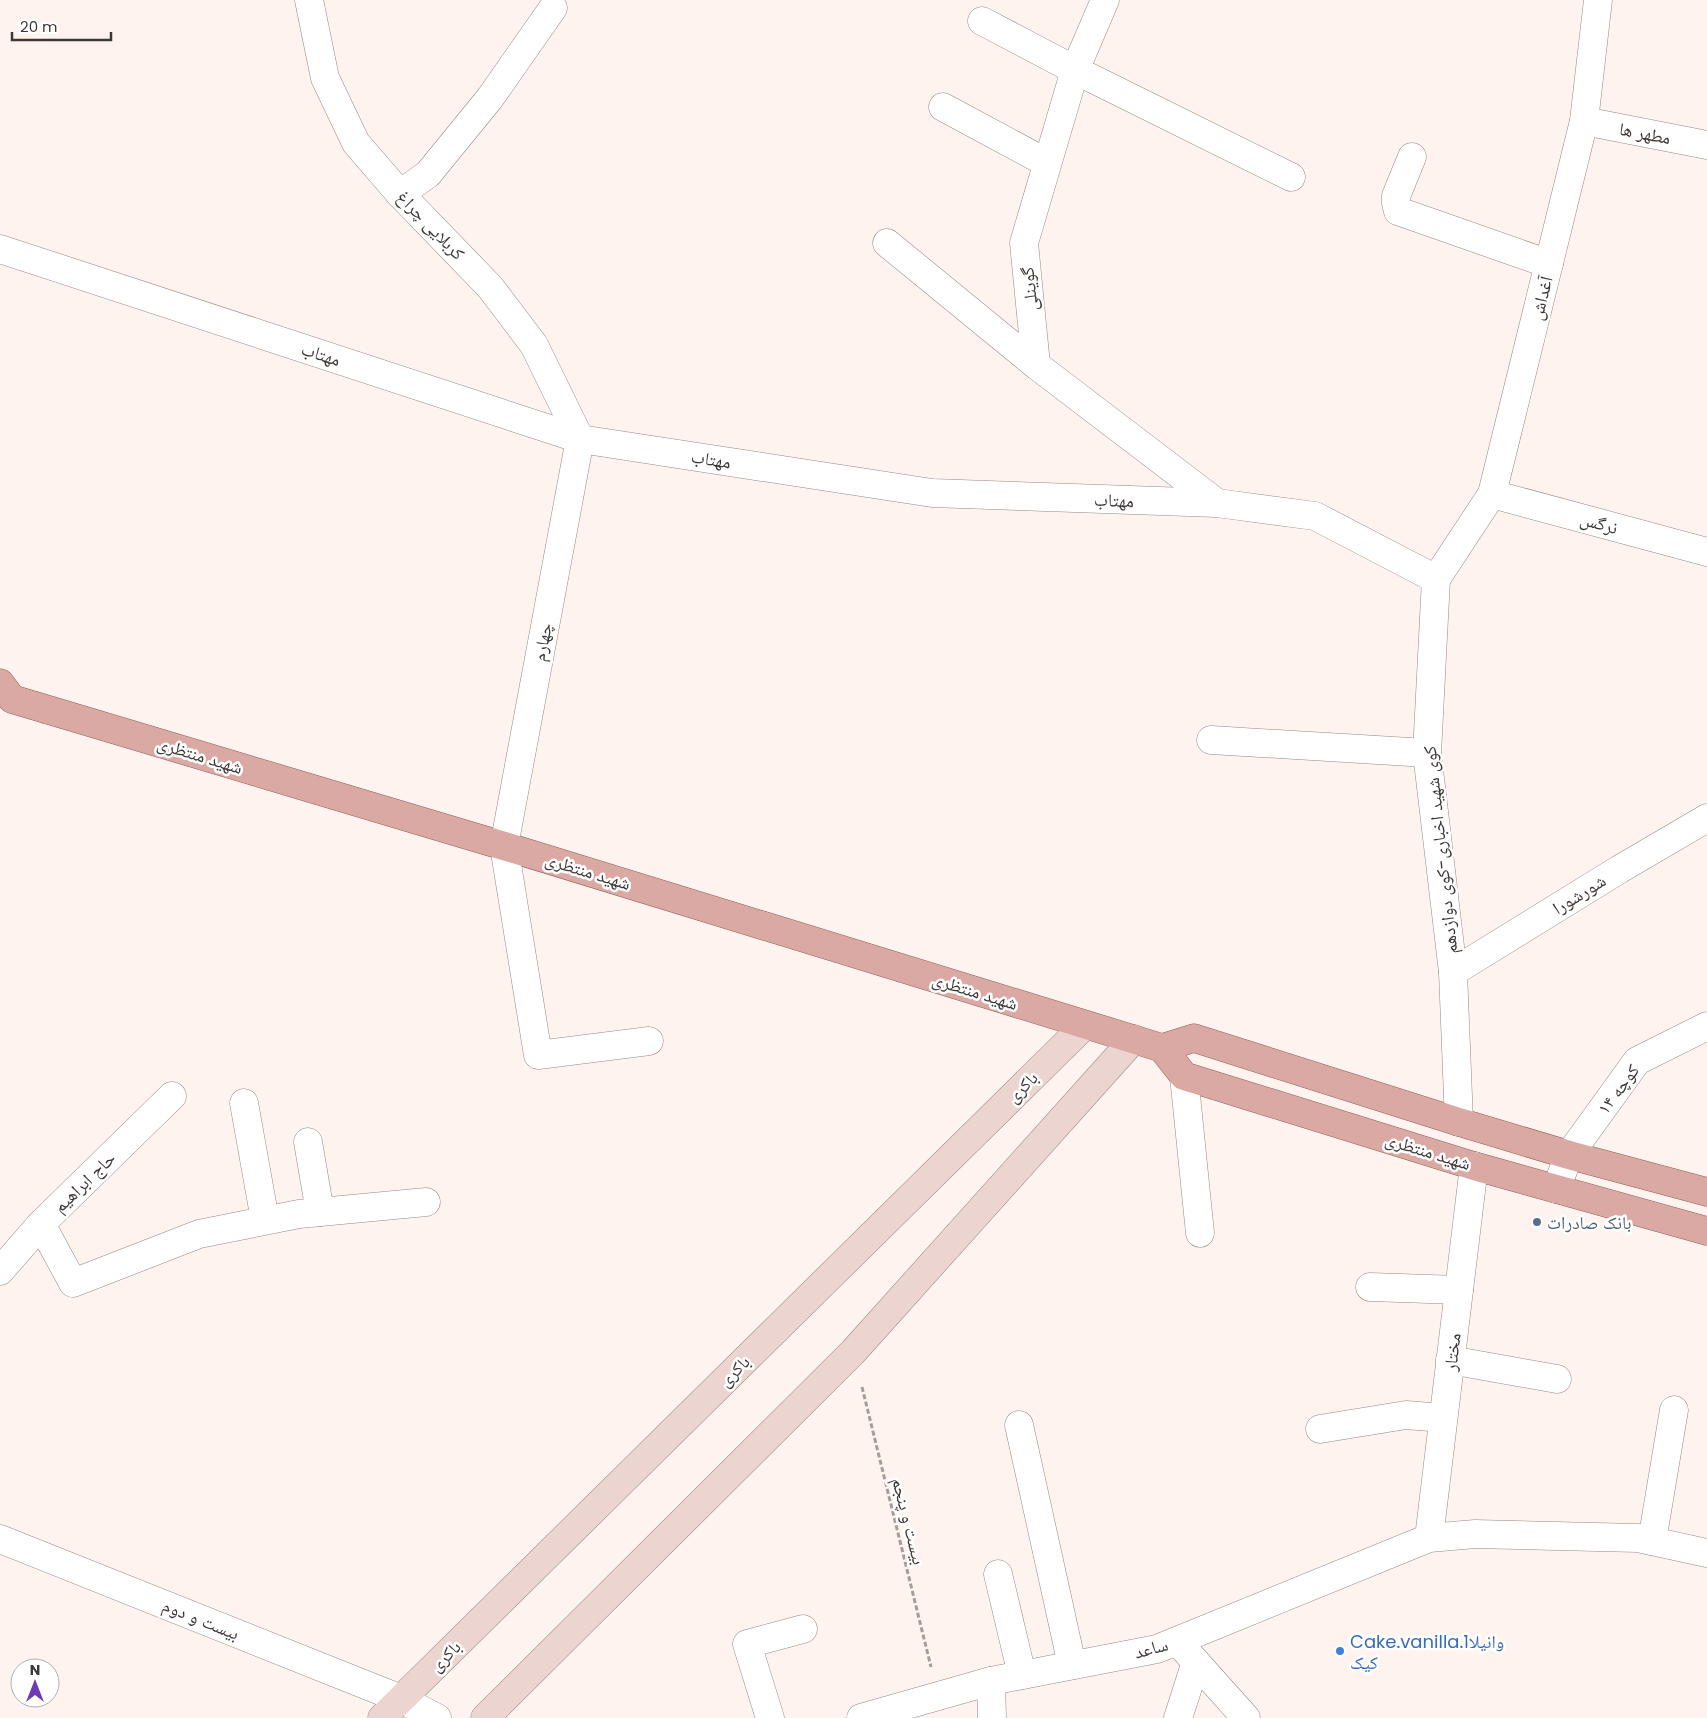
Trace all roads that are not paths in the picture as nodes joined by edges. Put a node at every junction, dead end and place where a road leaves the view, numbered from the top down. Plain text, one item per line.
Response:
1 (309, 0) edge
2 (1105, 0) edge
3 (1598, 0) edge
4 (553, 8) dead end
5 (982, 21) dead end
6 (1075, 70) junction
7 (942, 107) dead end
8 (1584, 121) junction
9 (1707, 145) edge
10 (1412, 157) dead end
11 (1047, 163) junction
12 (1291, 176) dead end
13 (400, 194) junction
14 (887, 244) dead end
15 (0, 249) edge
16 (1549, 264) junction
17 (1036, 365) junction
18 (580, 439) junction
19 (1492, 494) junction
20 (1217, 504) junction
21 (1707, 552) edge
22 (1436, 579) junction
23 (4, 695) edge
24 (1211, 740) dead end
25 (1427, 753) junction
26 (1707, 818) edge
27 (504, 846) junction
28 (1453, 972) junction
29 (1085, 1025) junction
30 (1707, 1026) edge
31 (1134, 1039) junction
32 (649, 1040) dead end
33 (1162, 1048) junction
34 (1184, 1076) junction
35 (172, 1096) dead end
36 (244, 1102) dead end
37 (1459, 1122) junction
38 (308, 1142) dead end
39 (1569, 1155) junction
40 (1474, 1166) junction
41 (1556, 1189) junction
42 (1707, 1192) edge
43 (426, 1202) dead end
44 (320, 1212) junction
45 (265, 1220) junction
46 (41, 1224) junction
47 (1707, 1231) edge
48 (1200, 1233) dead end
49 (0, 1271) edge
50 (1370, 1287) dead end
51 (1459, 1290) junction
52 (1450, 1360) junction
53 (1557, 1379) dead end
54 (1674, 1410) dead end
55 (1444, 1418) junction
56 (1019, 1424) dead end
57 (1320, 1429) dead end
58 (1429, 1538) junction
59 (0, 1539) edge
60 (1652, 1541) junction
61 (1707, 1553) edge
62 (998, 1574) dead end
63 (803, 1629) dead end
64 (1177, 1641) junction
65 (1196, 1662) junction
66 (1072, 1665) junction
67 (1022, 1675) junction
68 (990, 1681) junction
69 (401, 1699) junction
70 (939, 1708) edge
71 (382, 1718) edge
72 (437, 1718) edge
73 (485, 1718) edge
74 (770, 1718) edge
75 (861, 1718) edge
76 (992, 1718) edge
77 (1178, 1718) edge
78 (1246, 1718) edge

1 - 13 street, کربلایی چراغ
2 - 6 street, گوینلی
3 - 8 street, آغداش
4 - 13 street
5 - 6 street
6 - 11 street, گوینلی
6 - 12 street
7 - 11 street
8 - 9 street, مطهر ها
8 - 16 street, آغداش
10 - 16 street
11 - 17 street, گوینلی
13 - 18 street, کربلایی چراغ
14 - 17 street
15 - 18 street, مهتاب
16 - 19 street, آغداش
17 - 20 street
18 - 20 street, مهتاب
18 - 27 street, چهارم
19 - 21 street, نرگس
19 - 22 street, آغداش
20 - 22 street, مهتاب
22 - 25 street, کوی شهید اخباری-کوی دوازدهم
23 - 27 main road, شهید منتظری
24 - 25 street
25 - 28 street, کوی شهید اخباری-کوی دوازدهم
26 - 28 street, شورشورا
27 - 29 main road, شهید منتظری
27 - 32 street, چهارم
28 - 37 street, کوی شهید اخباری-کوی دوازدهم
29 - 31 main road, شهید منتظری
29 - 69 main road, باکری
30 - 39 street, کوچه ۱۴
31 - 33 main road, شهید منتظری
31 - 73 main road
33 - 34 main road
33 - 37 main road, شهید منتظری
34 - 40 main road, شهید منتظری
34 - 48 street
35 - 46 street, حاج ابراهیم
36 - 45 street
37 - 39 main road, شهید منتظری
38 - 44 street
39 - 41 street, کوچه ۱۴
39 - 42 main road, شهید منتظری
40 - 41 main road, شهید منتظری
40 - 51 street, مختار
41 - 47 main road, شهید منتظری
43 - 44 street
44 - 45 street
45 - 46 street
46 - 49 street, حاج ابراهیم
50 - 51 street
51 - 52 street, مختار
52 - 53 street
52 - 55 street, مختار
54 - 60 street
55 - 57 street
55 - 58 street, مختار
56 - 66 street
58 - 60 street, ساعد
58 - 64 street, ساعد
59 - 69 street, بیست و دوم
60 - 61 street, ساعد
62 - 67 street
63 - 74 street
64 - 65 street
64 - 66 street, ساعد
65 - 77 street
65 - 78 street
66 - 67 street, ساعد
67 - 68 street, ساعد
68 - 70 street, ساعد
68 - 76 street
69 - 71 main road, باکری
69 - 72 street, بیست و دوم
70 - 75 street, ساعد

